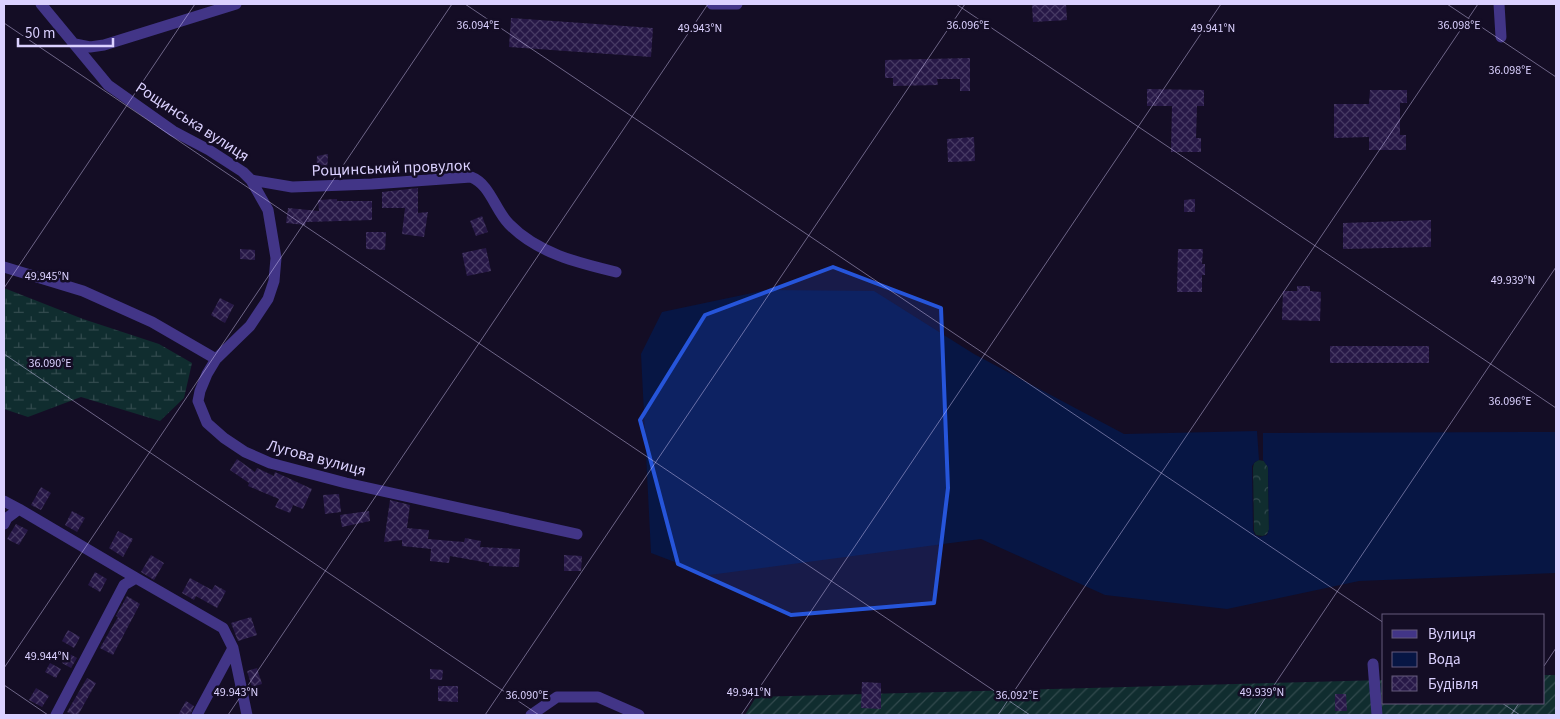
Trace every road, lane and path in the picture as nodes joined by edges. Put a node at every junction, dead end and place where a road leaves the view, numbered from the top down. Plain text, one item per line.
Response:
1 (41, 4) edge
2 (236, 4) edge
3 (712, 4) edge
4 (737, 4) edge
5 (1498, 4) edge
6 (221, 6) edge
7 (1502, 36) dead end
8 (75, 44) junction
9 (251, 180) junction
10 (4, 267) edge
11 (616, 272) dead end
12 (216, 359) junction
13 (4, 501) edge
14 (20, 509) junction
15 (4, 524) edge
16 (577, 534) dead end
17 (136, 578) junction
18 (232, 648) junction
19 (1373, 664) dead end
20 (56, 715) edge
21 (197, 715) edge
22 (247, 715) edge
23 (531, 715) edge
24 (639, 715) edge
25 (1377, 715) edge

1 - 8 street, Рощинська вулиця
2 - 6 street
3 - 4 street
5 - 7 street
6 - 8 street
8 - 9 street, Рощинська вулиця
9 - 11 street, Рощинський провулок
9 - 12 street, Рощинська вулиця
10 - 12 street
12 - 16 street, Лугова вулиця
13 - 14 street
14 - 15 street
14 - 17 street
17 - 18 street
17 - 20 street
18 - 21 street
18 - 22 street
19 - 25 street
23 - 24 street

